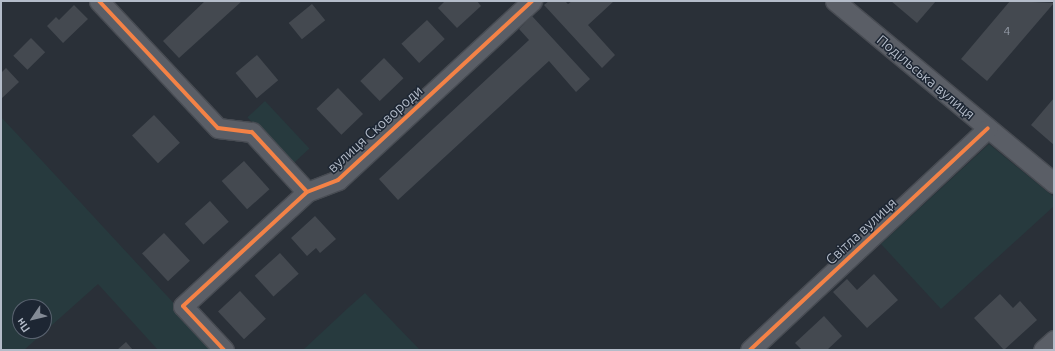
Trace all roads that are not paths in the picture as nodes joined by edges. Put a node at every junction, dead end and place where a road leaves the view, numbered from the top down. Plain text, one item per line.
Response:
1 (99, 1) edge
2 (532, 1) edge
3 (835, 1) edge
4 (988, 128) junction
5 (1054, 183) edge
6 (307, 192) junction
7 (1054, 340) edge
8 (224, 350) edge
9 (750, 350) edge
10 (1043, 350) edge

1 - 6 street
2 - 6 street, вулиця Сковороди
3 - 4 street, Подільська вулиця
4 - 5 street, Подільська вулиця
4 - 9 street, Світла вулиця
6 - 8 street, вулиця Сковороди
7 - 10 street

